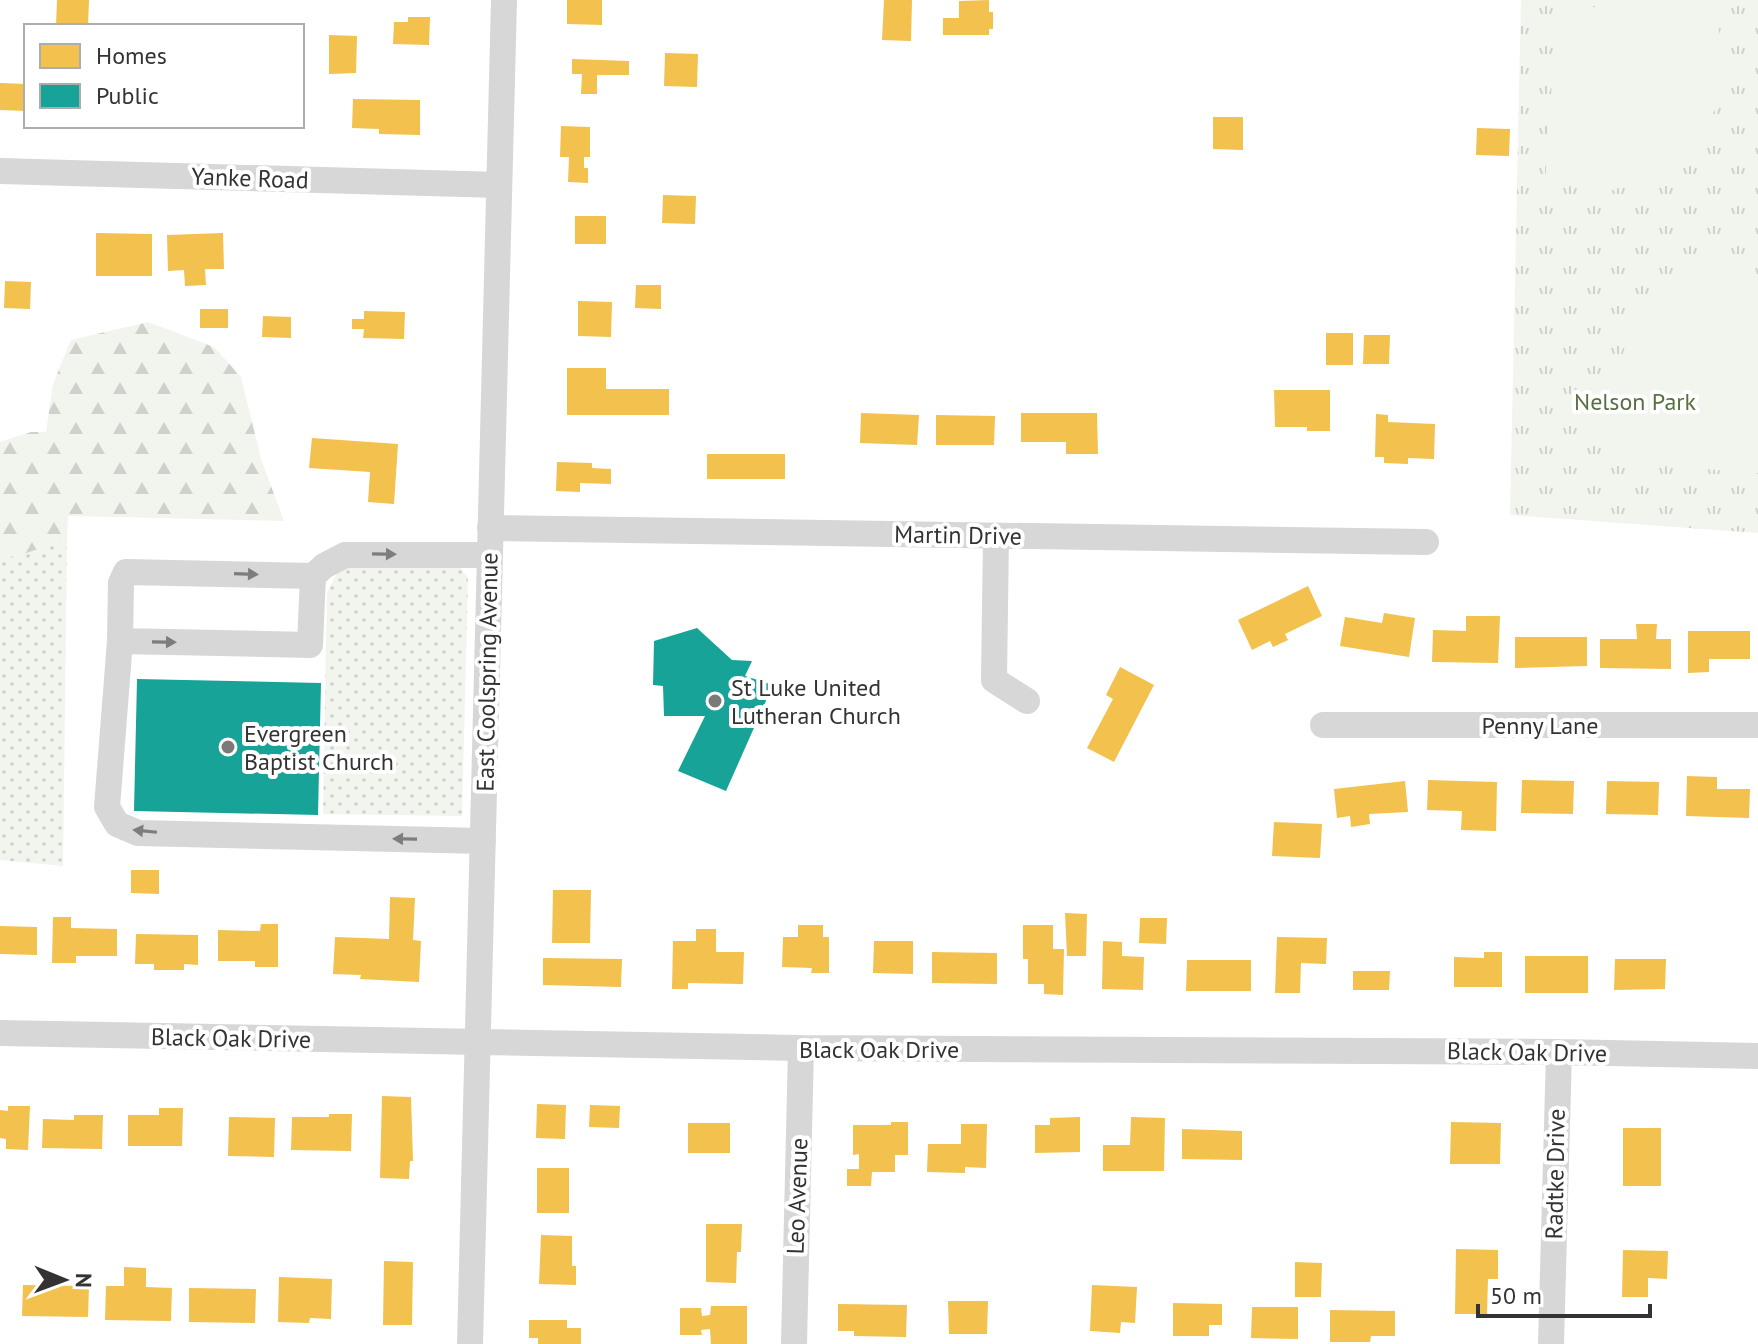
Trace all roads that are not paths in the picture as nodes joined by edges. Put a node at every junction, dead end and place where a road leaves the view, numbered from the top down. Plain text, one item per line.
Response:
1 (504, 0) edge
2 (0, 171) edge
3 (499, 185) junction
4 (490, 528) junction
5 (996, 536) junction
6 (1426, 542) dead end
7 (490, 555) junction
8 (313, 576) junction
9 (120, 641) junction
10 (1027, 701) dead end
11 (1323, 725) dead end
12 (1758, 725) edge
13 (483, 841) junction
14 (0, 1033) edge
15 (477, 1044) junction
16 (801, 1048) junction
17 (1559, 1052) junction
18 (1758, 1056) edge
19 (470, 1344) edge
20 (794, 1344) edge
21 (1551, 1344) edge

1 - 3 street, East Coolspring Avenue
2 - 3 street, Yanke Road
3 - 4 street, East Coolspring Avenue
4 - 5 street, Martin Drive
4 - 7 street, East Coolspring Avenue
5 - 6 street, Martin Drive
5 - 10 street
8 -> 7 street
7 - 13 street, East Coolspring Avenue
9 -> 8 street
9 -> 8 street
13 -> 9 street
11 - 12 street, Penny Lane
13 - 15 street, East Coolspring Avenue
14 - 15 street, Black Oak Drive
15 - 16 street, Black Oak Drive
15 - 19 street, East Coolspring Avenue
16 - 17 street, Black Oak Drive
16 - 20 street, Leo Avenue
17 - 18 street, Black Oak Drive
17 - 21 street, Radtke Drive

